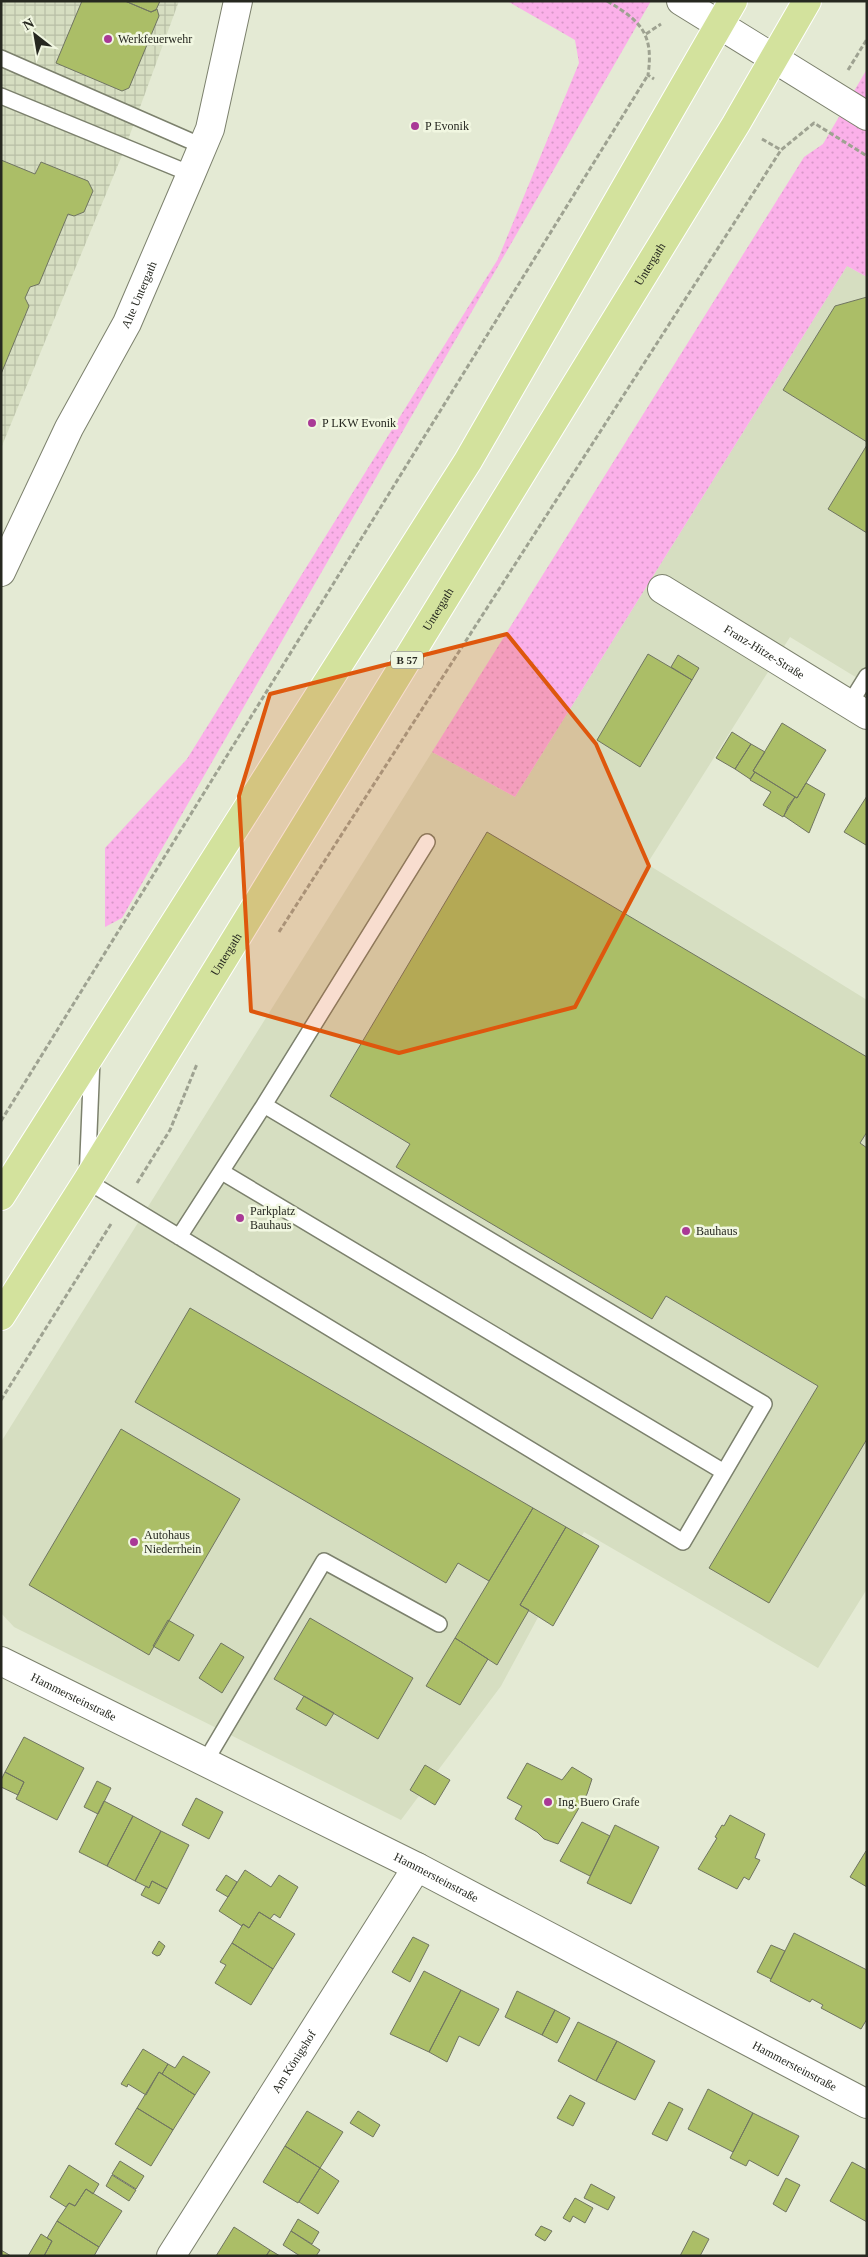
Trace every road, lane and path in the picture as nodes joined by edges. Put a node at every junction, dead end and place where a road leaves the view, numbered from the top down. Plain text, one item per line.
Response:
1 (238, 1) edge
2 (607, 1) edge
3 (681, 1) edge
4 (733, 1) edge
5 (807, 1) edge
6 (718, 25) junction
7 (1, 58) edge
8 (775, 59) junction
9 (648, 75) junction
10 (681, 94) junction
11 (1, 96) edge
12 (867, 116) edge
13 (736, 124) junction
14 (202, 146) junction
15 (781, 150) junction
16 (867, 156) edge
17 (191, 174) junction
18 (1, 572) edge
19 (662, 589) dead end
20 (867, 676) edge
21 (858, 710) edge
22 (426, 842) dead end
23 (278, 934) dead end
24 (93, 1052) junction
25 (199, 1059) dead end
26 (264, 1105) junction
27 (1, 1121) edge
28 (222, 1172) junction
29 (87, 1181) junction
30 (1, 1196) edge
31 (123, 1204) junction
32 (179, 1237) junction
33 (1, 1316) edge
34 (1, 1400) edge
35 (724, 1472) junction
36 (439, 1624) dead end
37 (1, 1661) edge
38 (205, 1762) junction
39 (417, 1867) junction
40 (867, 2104) edge
41 (170, 2256) edge

1 - 14 street, Alte Untergath
2 - 9 path
3 - 6 street
4 - 6 main road
5 - 8 main road, Untergath / B 57
6 - 8 street
6 - 10 main road
7 - 14 lane
8 - 12 street
8 - 13 main road, Untergath / B 57
9 - 10 path
9 - 27 path
10 - 24 main road
11 - 17 lane
13 - 15 path
13 - 29 main road, Untergath / B 57
14 - 17 street, Alte Untergath
15 - 16 path
15 - 23 path
17 - 18 street, Alte Untergath
19 - 21 street, Franz-Hitze-Straße
20 - 21 lane
22 - 26 lane
24 - 29 lane
24 - 30 main road
25 - 31 path
26 - 28 lane
26 - 35 lane
28 - 32 lane
28 - 35 lane
29 - 31 lane
29 - 33 main road, Untergath / B 57
31 - 32 lane
31 - 34 path
32 - 35 lane
36 - 38 lane
37 - 38 street, Hammersteinstraße
38 - 39 street, Hammersteinstraße
39 - 40 street, Hammersteinstraße
39 - 41 street, Am Königshof

